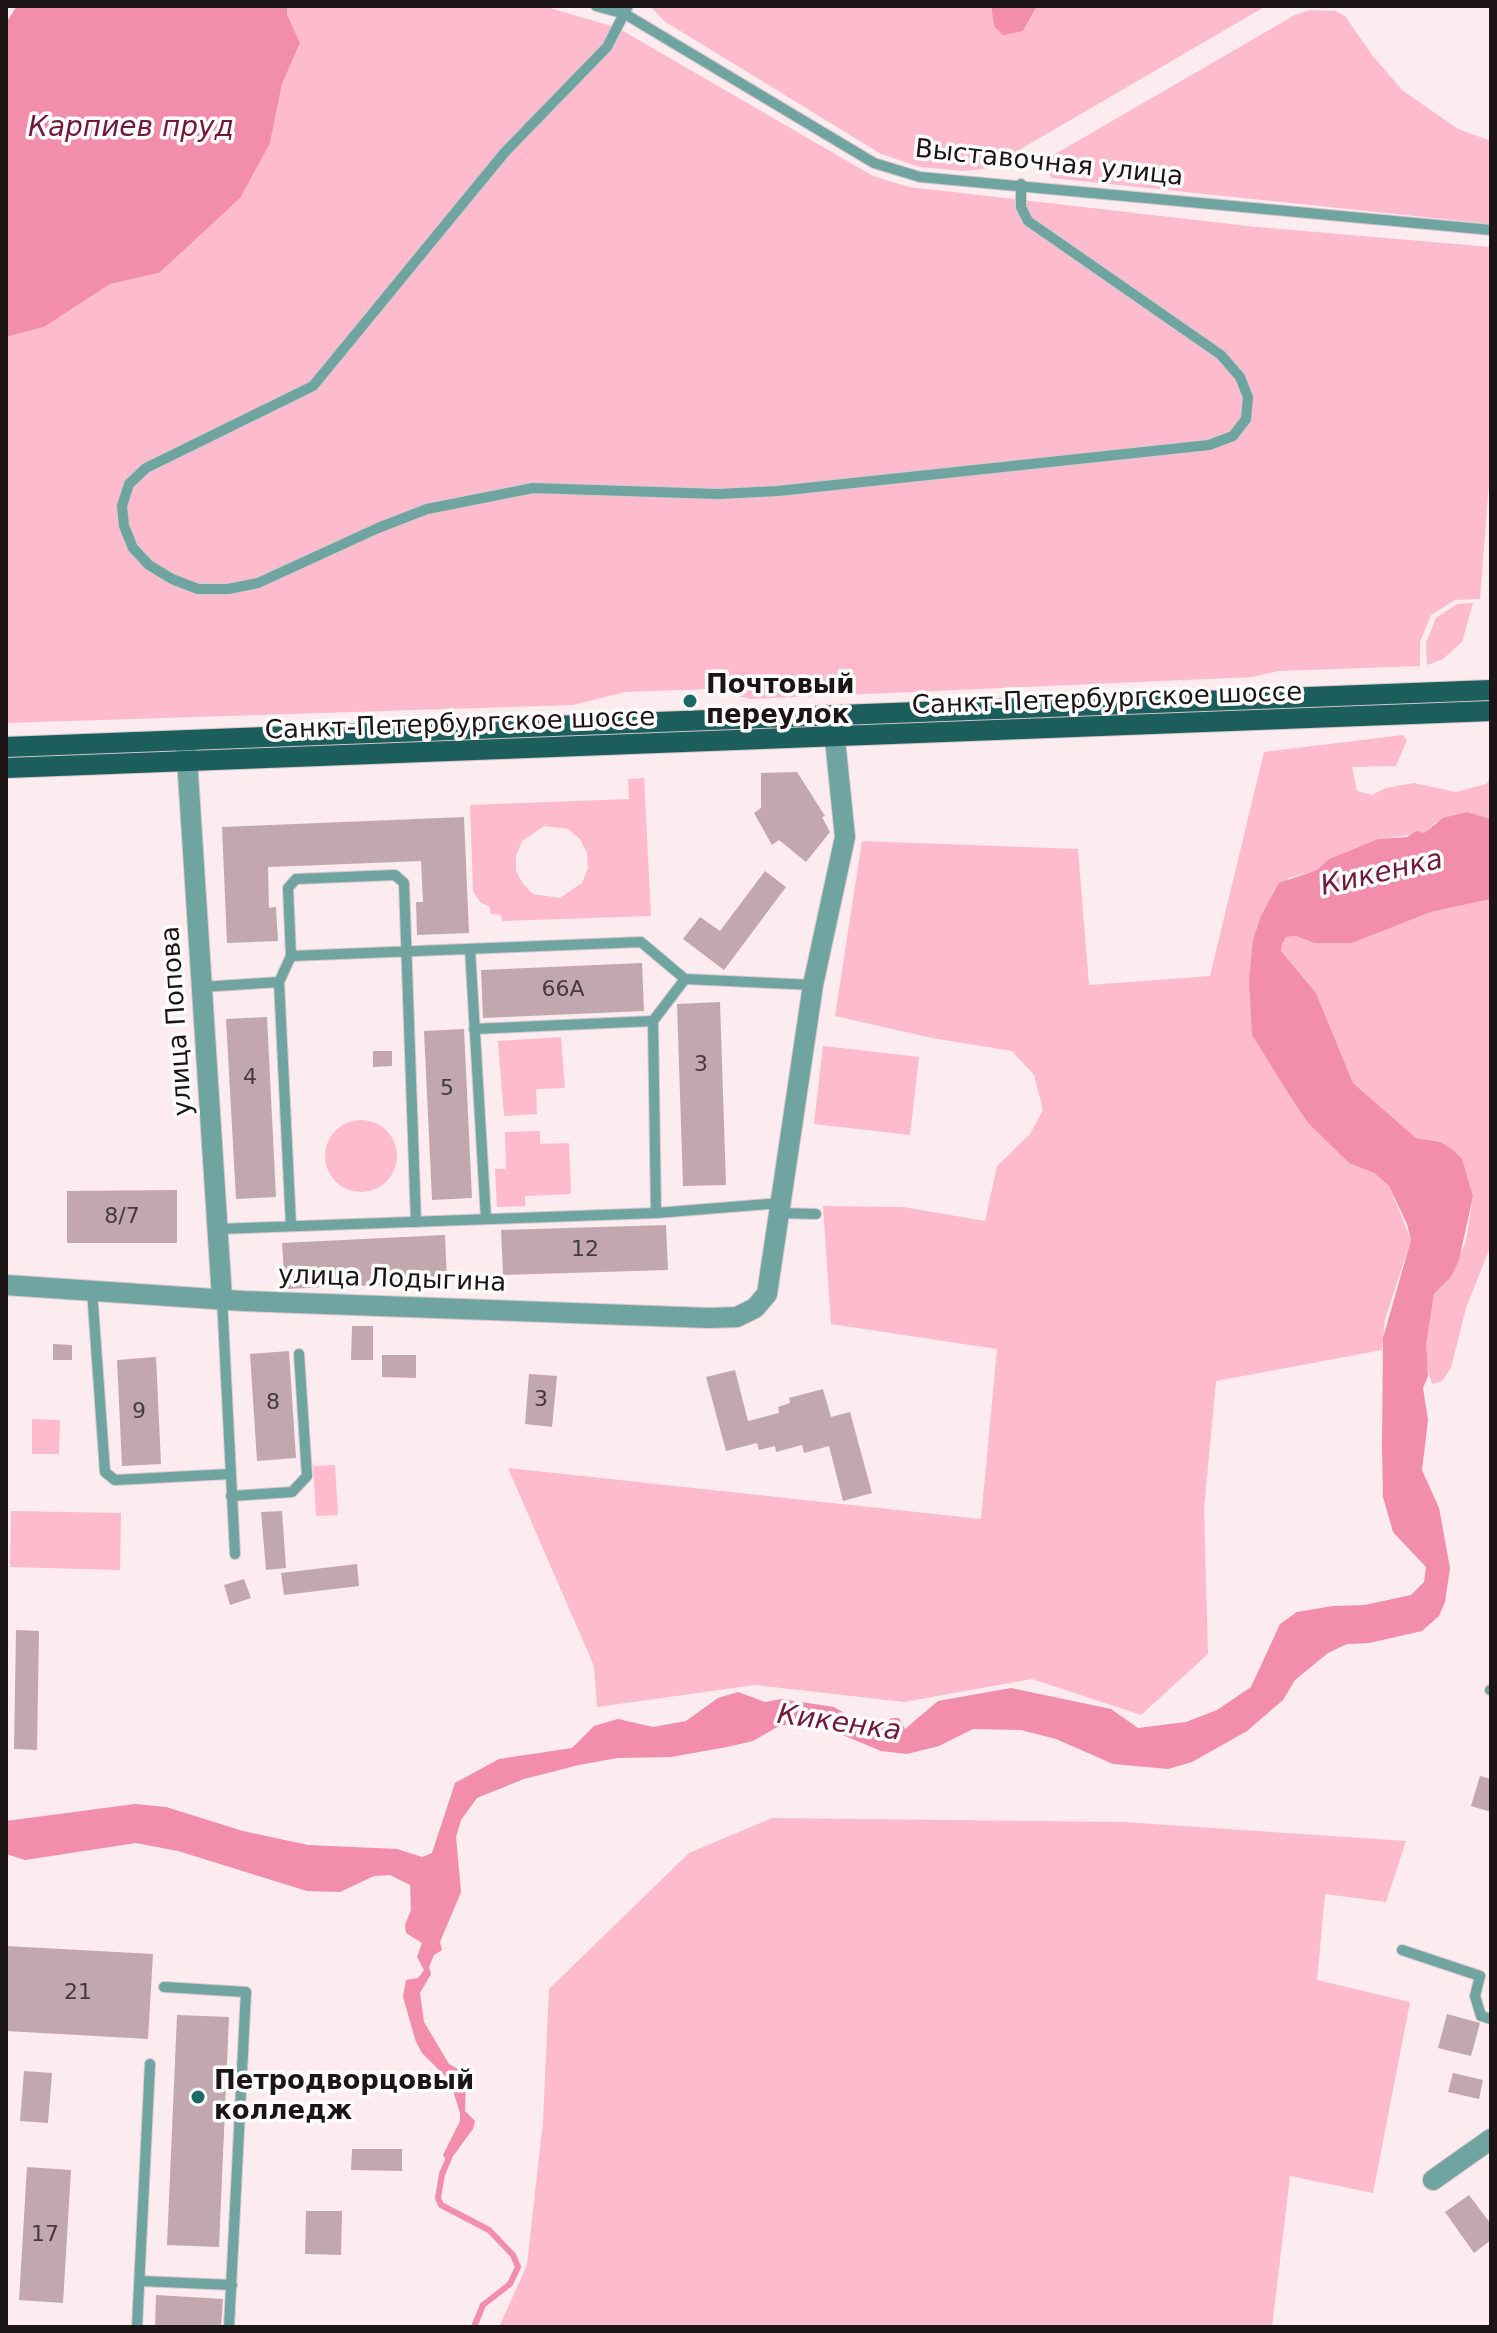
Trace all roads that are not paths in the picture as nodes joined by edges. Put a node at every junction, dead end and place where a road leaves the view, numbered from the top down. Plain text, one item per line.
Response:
1 (596, 6) edge
2 (627, 10) edge
3 (1021, 184) junction
4 (1491, 230) edge
5 (1491, 690) edge
6 (1491, 711) edge
7 (833, 715) junction
8 (834, 738) junction
9 (186, 740) junction
10 (6, 747) edge
11 (187, 762) junction
12 (6, 768) edge
13 (470, 949) junction
14 (405, 951) junction
15 (291, 956) junction
16 (685, 979) junction
17 (279, 982) junction
18 (813, 985) junction
19 (202, 987) junction
20 (653, 1021) junction
21 (474, 1029) junction
22 (780, 1208) junction
23 (656, 1213) junction
24 (816, 1214) dead end
25 (486, 1219) junction
26 (416, 1222) junction
27 (291, 1226) junction
28 (218, 1229) junction
29 (6, 1285) edge
30 (91, 1289) junction
31 (222, 1298) junction
32 (299, 1354) dead end
33 (230, 1474) junction
34 (231, 1496) junction
35 (235, 1554) dead end
36 (1402, 1950) dead end
37 (164, 1987) dead end
38 (1491, 2019) edge
39 (150, 2064) dead end
40 (1491, 2139) edge
41 (1433, 2180) dead end
42 (140, 2281) junction
43 (232, 2285) junction
44 (137, 2327) edge
45 (229, 2327) edge

1 - 2 lane, Выставочная улица
2 - 3 lane, Выставочная улица
2 - 3 lane
3 - 4 lane, Выставочная улица
5 - 7 main road, Санкт-Петербургское шоссе
6 - 8 main road, Санкт-Петербургское шоссе
7 - 8 street
7 - 9 main road, Санкт-Петербургское шоссе
8 - 11 main road, Санкт-Петербургское шоссе
8 - 18 street
9 - 10 main road, Санкт-Петербургское шоссе
9 - 11 street, улица Попова
11 - 12 main road, Санкт-Петербургское шоссе
11 - 19 street, улица Попова
13 - 14 lane
13 - 16 lane
13 - 21 lane
14 - 15 lane
14 - 15 lane
14 - 26 lane
15 - 17 lane
16 - 18 lane
16 - 20 lane
17 - 19 lane
17 - 27 lane
18 - 22 street
19 - 28 street, улица Попова
20 - 21 lane
20 - 23 lane
21 - 25 lane
22 - 23 lane
22 - 24 lane
22 - 31 street, улица Лодыгина
23 - 25 lane
25 - 26 lane
26 - 27 lane
27 - 28 lane
28 - 31 street, улица Попова
29 - 30 street, улица Лодыгина
30 - 31 street, улица Лодыгина
30 - 33 lane
31 - 33 lane
32 - 34 lane
33 - 34 lane
34 - 35 lane
36 - 38 lane
37 - 43 lane
39 - 42 lane
40 - 41 street
42 - 43 lane
42 - 44 lane
43 - 45 lane

